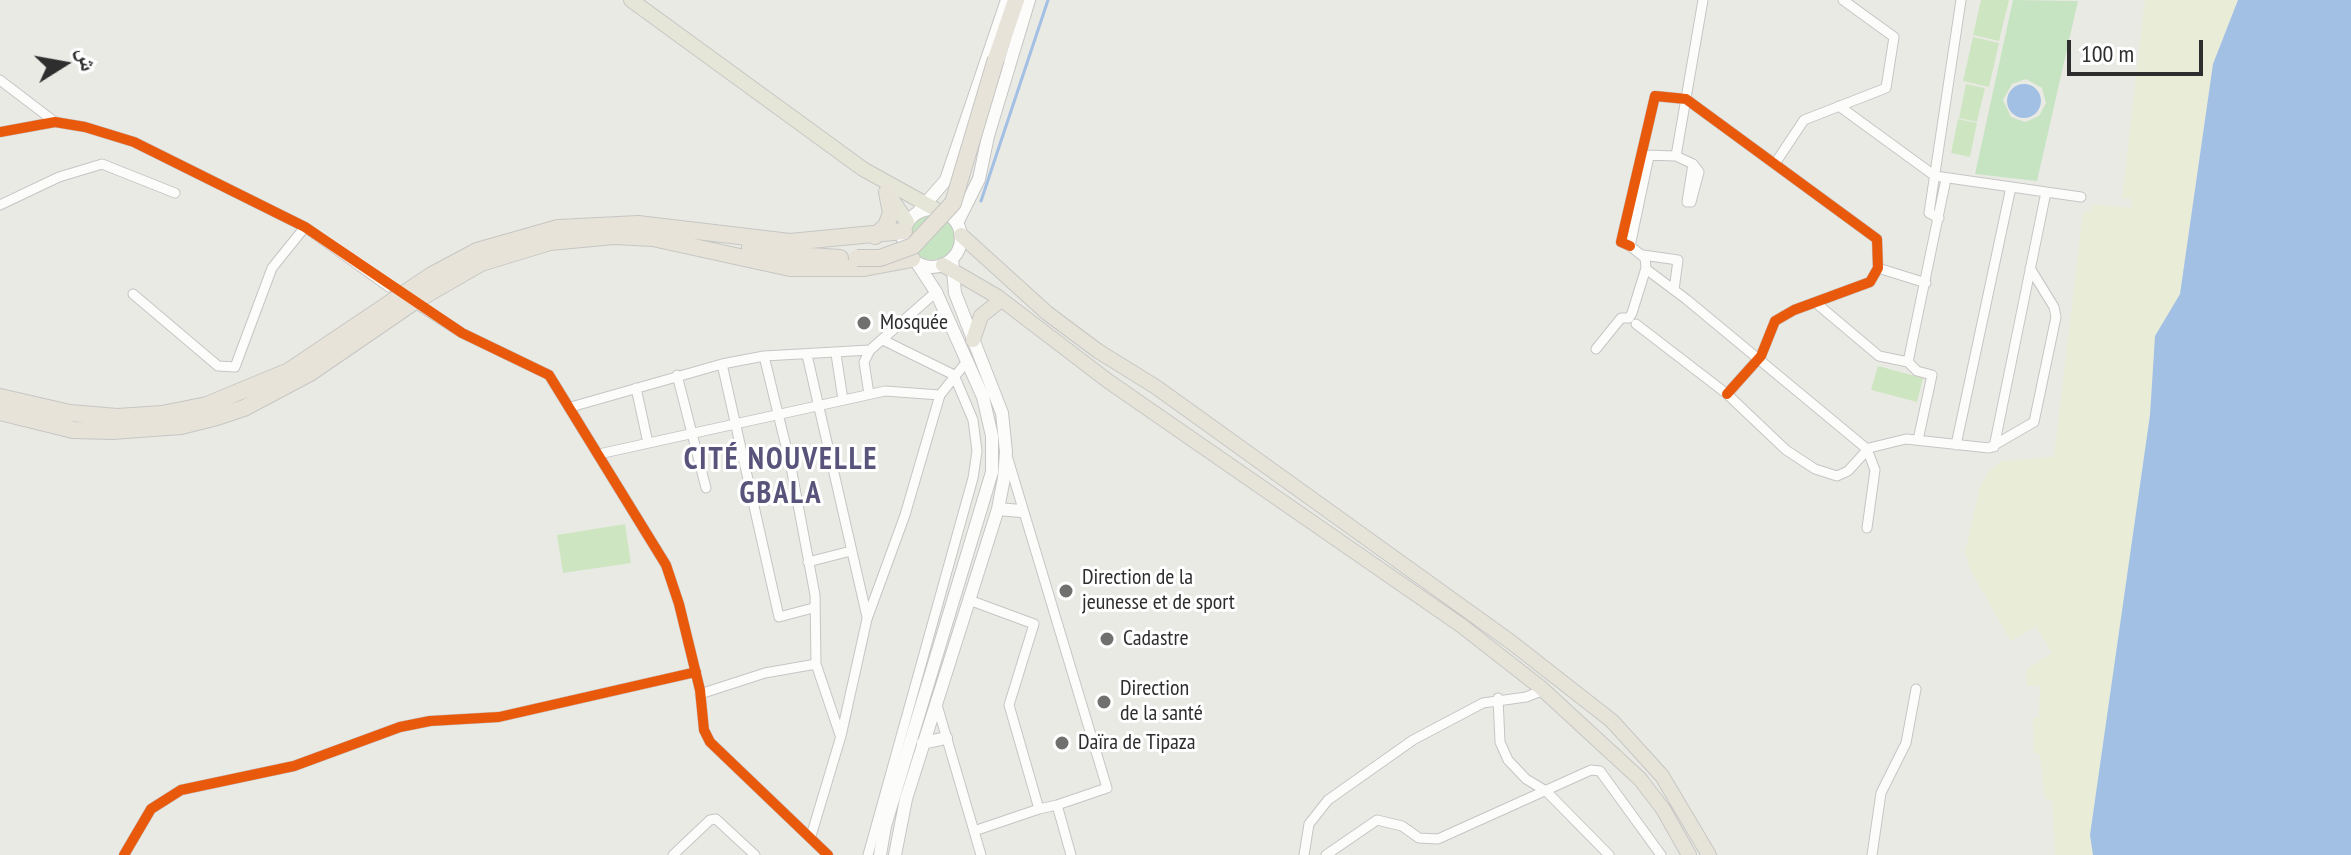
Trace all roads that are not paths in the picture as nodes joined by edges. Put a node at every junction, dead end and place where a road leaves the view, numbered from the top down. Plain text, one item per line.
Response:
1 (631, 0) edge
2 (1007, 0) edge
3 (1016, 0) edge
4 (1029, 0) edge
5 (1703, 0) edge
6 (1843, 0) edge
7 (1961, 0) edge
8 (0, 80) edge
9 (1686, 99) junction
10 (1839, 106) junction
11 (55, 122) junction
12 (0, 132) edge
13 (1646, 155) junction
14 (1676, 156) junction
15 (1776, 162) junction
16 (1693, 164) dead end
17 (863, 169) junction
18 (1941, 178) junction
19 (2011, 187) junction
20 (887, 192) junction
21 (2046, 192) junction
22 (175, 193) dead end
23 (2081, 197) dead end
24 (0, 205) edge
25 (927, 208) junction
26 (906, 226) junction
27 (305, 227) junction
28 (959, 229) junction
29 (715, 234) junction
30 (875, 236) junction
31 (717, 252) junction
32 (780, 254) junction
33 (1643, 255) junction
34 (915, 261) junction
35 (949, 264) junction
36 (1878, 268) junction
37 (2030, 268) junction
38 (1646, 269) junction
39 (1926, 283) junction
40 (389, 287) dead end
41 (1674, 290) junction
42 (936, 292) junction
43 (133, 294) dead end
44 (1001, 300) junction
45 (1816, 303) junction
46 (420, 306) dead end
47 (1634, 320) junction
48 (973, 340) junction
49 (885, 341) junction
50 (1596, 349) dead end
51 (870, 350) junction
52 (836, 354) junction
53 (807, 355) junction
54 (764, 356) junction
55 (1758, 358) junction
56 (968, 360) junction
57 (1908, 362) junction
58 (722, 364) junction
59 (677, 375) junction
60 (954, 375) junction
61 (636, 388) junction
62 (869, 394) junction
63 (1727, 394) junction
64 (940, 395) junction
65 (0, 397) edge
66 (843, 400) junction
67 (820, 406) junction
68 (571, 407) junction
69 (0, 412) edge
70 (778, 415) junction
71 (735, 425) junction
72 (692, 434) junction
73 (1918, 440) junction
74 (648, 443) junction
75 (1956, 445) junction
76 (1994, 447) junction
77 (1867, 449) junction
78 (1006, 452) junction
79 (599, 454) junction
80 (706, 488) dead end
81 (998, 509) junction
82 (1021, 511) junction
83 (1867, 528) dead end
84 (851, 551) junction
85 (808, 562) junction
86 (969, 600) junction
87 (813, 608) junction
88 (867, 619) junction
89 (1055, 619) junction
90 (1034, 624) junction
91 (816, 664) junction
92 (696, 672) junction
93 (1916, 689) dead end
94 (1544, 690) junction
95 (700, 694) junction
96 (1498, 698) junction
97 (937, 702) junction
98 (841, 736) junction
99 (946, 738) junction
100 (923, 743) junction
101 (1546, 791) junction
102 (1057, 805) junction
103 (1039, 809) junction
104 (974, 831) junction
105 (811, 836) junction
106 (875, 854) edge
107 (124, 855) edge
108 (673, 855) edge
109 (755, 855) edge
110 (828, 855) edge
111 (895, 855) edge
112 (981, 855) edge
113 (1071, 855) edge
114 (1304, 855) edge
115 (1326, 855) edge
116 (1609, 855) edge
117 (1661, 855) edge
118 (1689, 855) edge
119 (1709, 855) edge
120 (1872, 855) edge

1 - 17 main road
2 - 25 main road
3 - 32 highway, bridge
4 - 28 main road
5 - 9 street
6 - 10 street
7 - 18 street
8 - 11 street
9 - 13 street
9 - 14 street
9 - 15 street
10 - 15 street
10 - 18 street
11 - 12 street
11 - 27 street
13 - 14 street
13 - 33 street
14 - 16 street
15 - 36 street
17 - 20 main road
17 - 25 main road
18 - 19 street
18 - 39 street
19 - 21 street
19 - 75 street
20 - 26 main road
20 - 30 highway
21 - 23 street
21 - 37 street
22 - 24 street
25 - 26 main road
25 - 28 main road
26 - 30 highway
26 - 34 main road
27 - 40 street
27 - 43 street
28 - 35 main road
28 - 119 highway
29 - 30 highway
29 - 32 highway
29 - 65 highway
31 - 32 highway
31 - 34 highway
31 - 69 highway
33 - 38 street
33 - 41 street
34 - 35 main road
34 - 42 main road
35 - 44 highway
35 - 48 main road
36 - 39 street
36 - 45 street
37 - 76 street
37 - 76 street
38 - 41 street
38 - 47 street
39 - 57 street
41 - 55 street
42 - 49 street
42 - 56 main road
44 - 48 highway
44 - 94 highway
45 - 55 street
45 - 57 street
46 - 68 street
47 - 50 street
47 - 63 street
48 - 78 main road
49 - 51 street
49 - 60 street
51 - 52 street
51 - 62 street
52 - 53 street
52 - 66 street
53 - 54 street
53 - 67 street
54 - 58 street
54 - 70 street
55 - 63 street
55 - 77 street
56 - 60 street
56 - 106 main road
57 - 73 street
58 - 59 street
58 - 71 street
59 - 61 street
59 - 72 street
60 - 64 street
60 - 106 street
61 - 68 street
61 - 74 street
62 - 64 street
62 - 66 street
63 - 77 street
64 - 88 street
66 - 67 street
67 - 70 street
67 - 84 street
68 - 79 street
70 - 71 street
70 - 85 street
71 - 72 street
71 - 87 street
72 - 74 street
72 - 80 street
73 - 75 street
73 - 77 street
74 - 79 street
75 - 76 street
77 - 83 street
78 - 81 main road
78 - 82 street
79 - 92 street
81 - 82 main road
81 - 86 main road
82 - 89 street
84 - 85 street
84 - 88 street
85 - 87 street
86 - 90 street
86 - 97 main road
87 - 91 street
88 - 98 street
89 - 90 street
89 - 102 street
90 - 103 street
91 - 95 street
91 - 98 street
92 - 95 street
92 - 107 street
93 - 120 street
94 - 96 street
94 - 118 highway
95 - 105 street
96 - 101 street
96 - 114 street
97 - 99 street
97 - 100 main road
98 - 105 street
99 - 100 main road
99 - 104 street
100 - 111 main road
101 - 115 street
101 - 116 street
101 - 117 street
102 - 103 street
102 - 113 street
103 - 104 street
104 - 112 street
105 - 110 street
108 - 109 street

